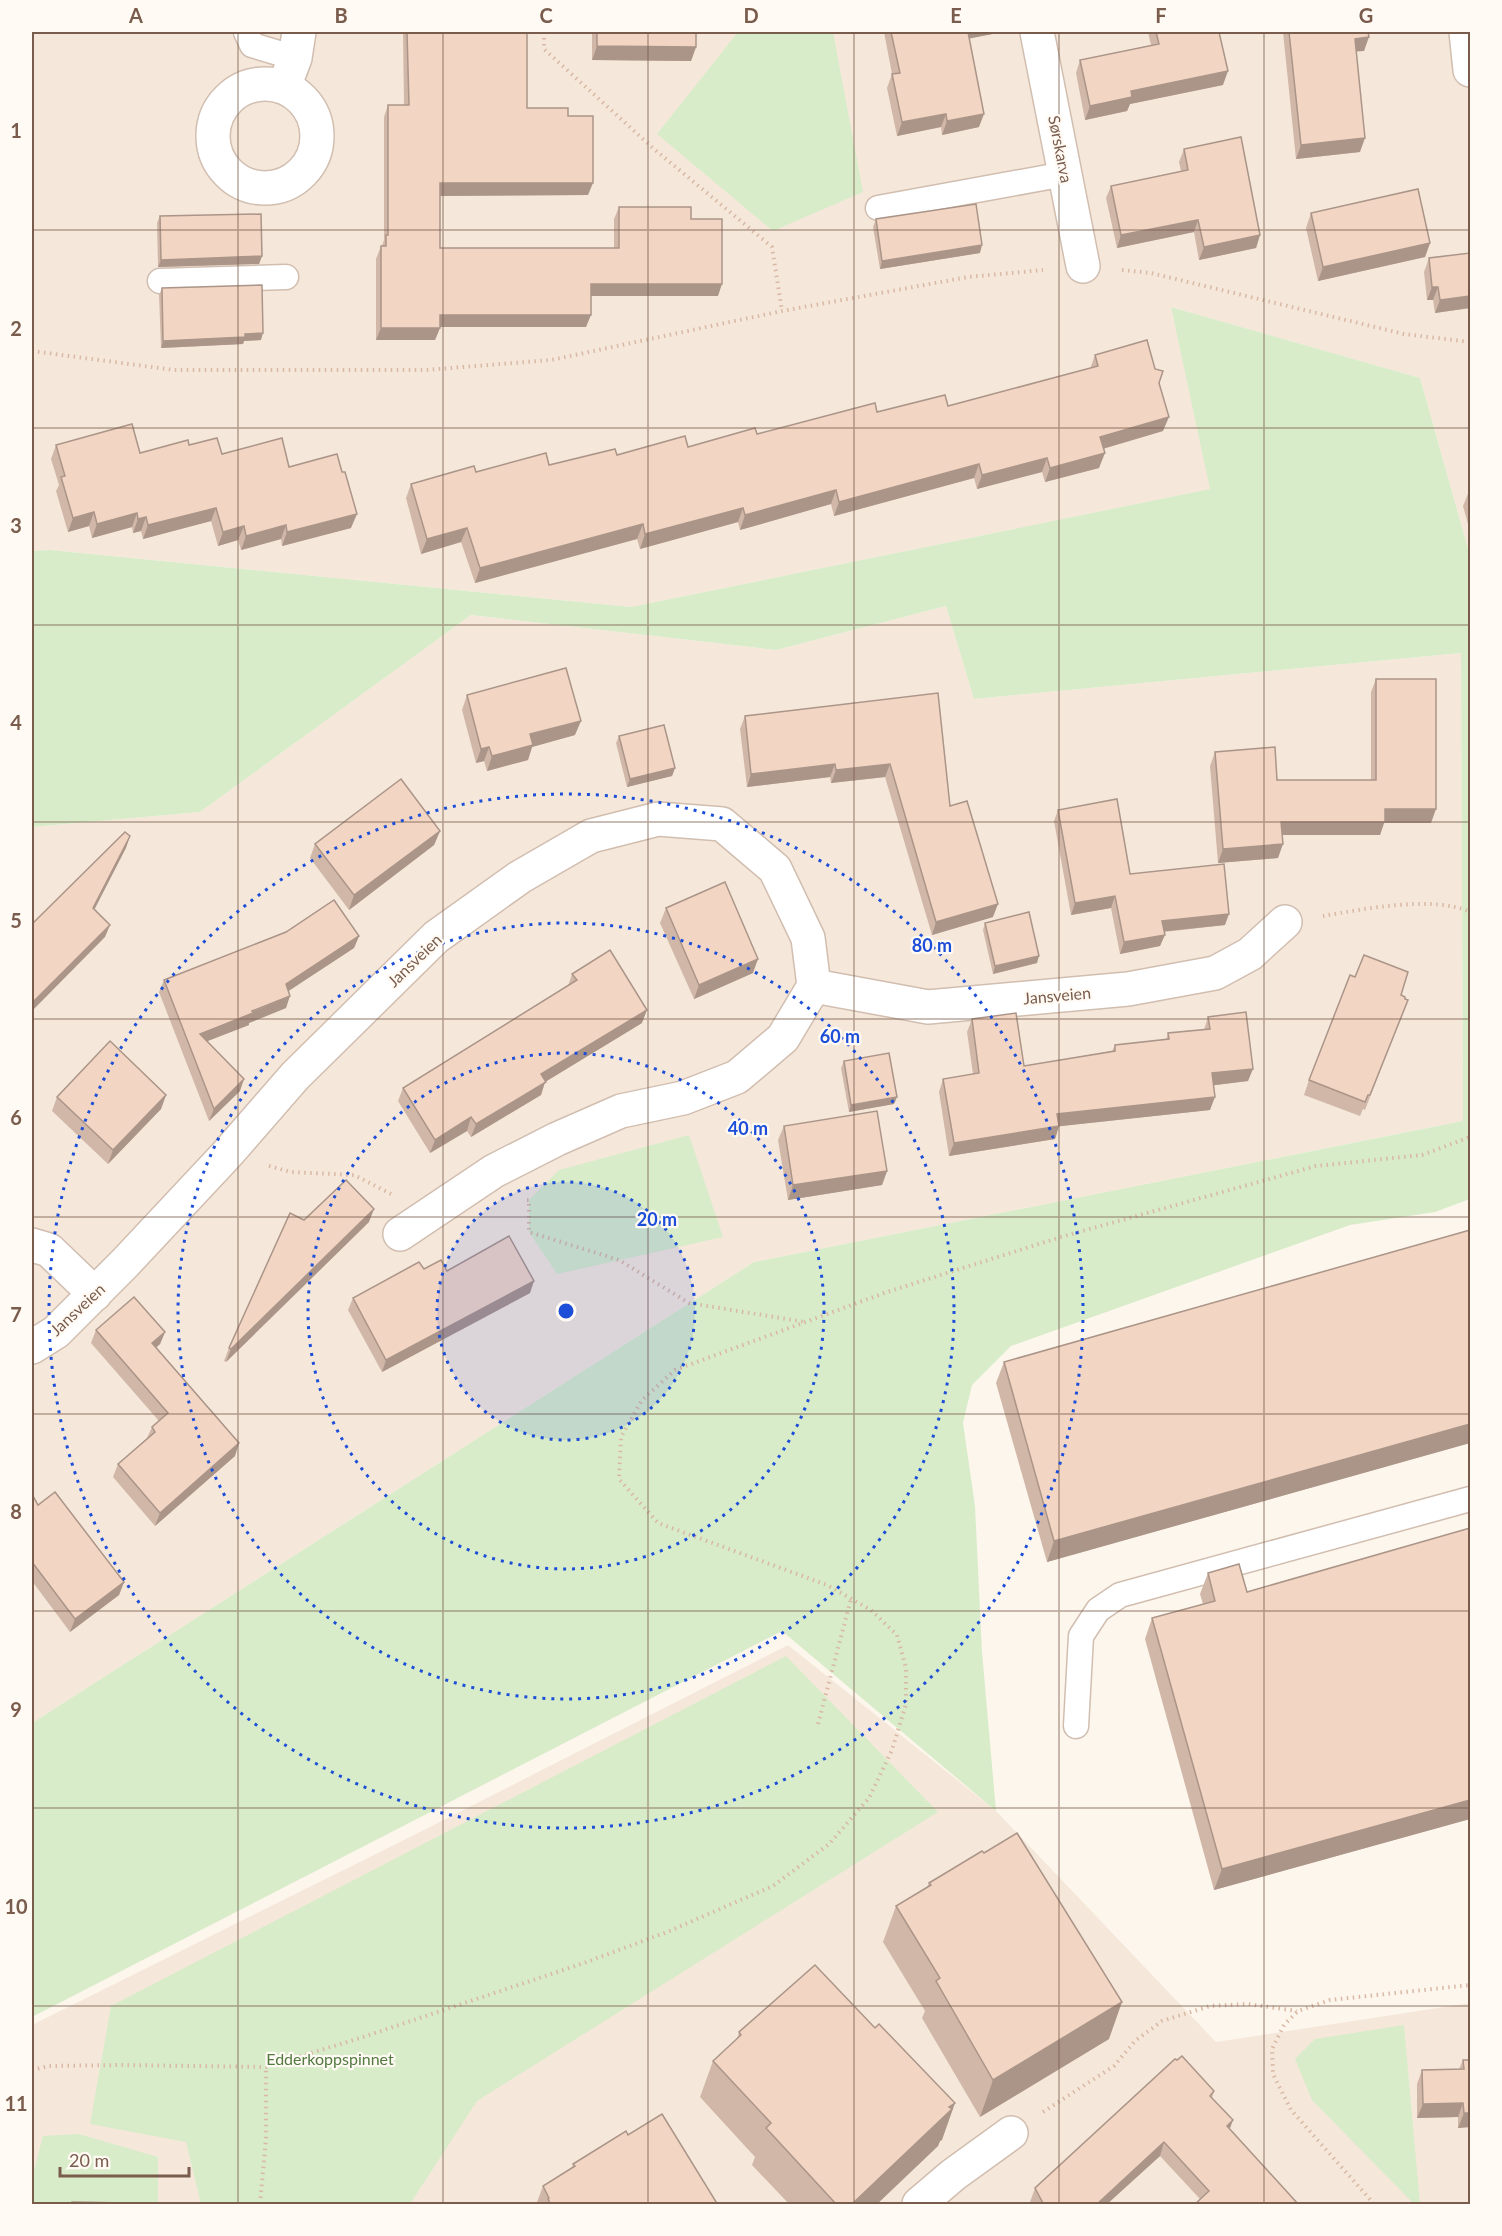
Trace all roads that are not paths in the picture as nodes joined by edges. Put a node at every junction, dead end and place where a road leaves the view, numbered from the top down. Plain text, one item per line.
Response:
1 (246, 32) edge
2 (1037, 32) edge
3 (1466, 32) edge
4 (293, 59) edge
5 (1470, 70) edge
6 (1065, 174) junction
7 (878, 208) dead end
8 (1083, 266) road end
9 (286, 277) dead end
10 (160, 281) dead end
11 (1285, 922) road end
12 (814, 986) junction
13 (400, 1234) dead end
14 (32, 1245) edge
15 (94, 1294) junction
16 (32, 1347) edge
17 (1470, 1498) edge
18 (1076, 1726) dead end
19 (1011, 2133) road end
20 (919, 2205) edge

1 - 4 lane
2 - 6 street, Sørskarva
3 - 5 street
6 - 7 lane
6 - 8 street, Sørskarva
9 - 10 lane
11 - 12 street, Jansveien
12 - 13 street
12 - 15 street, Jansveien
14 - 15 street
15 - 16 street, Jansveien
17 - 18 lane
19 - 20 street

